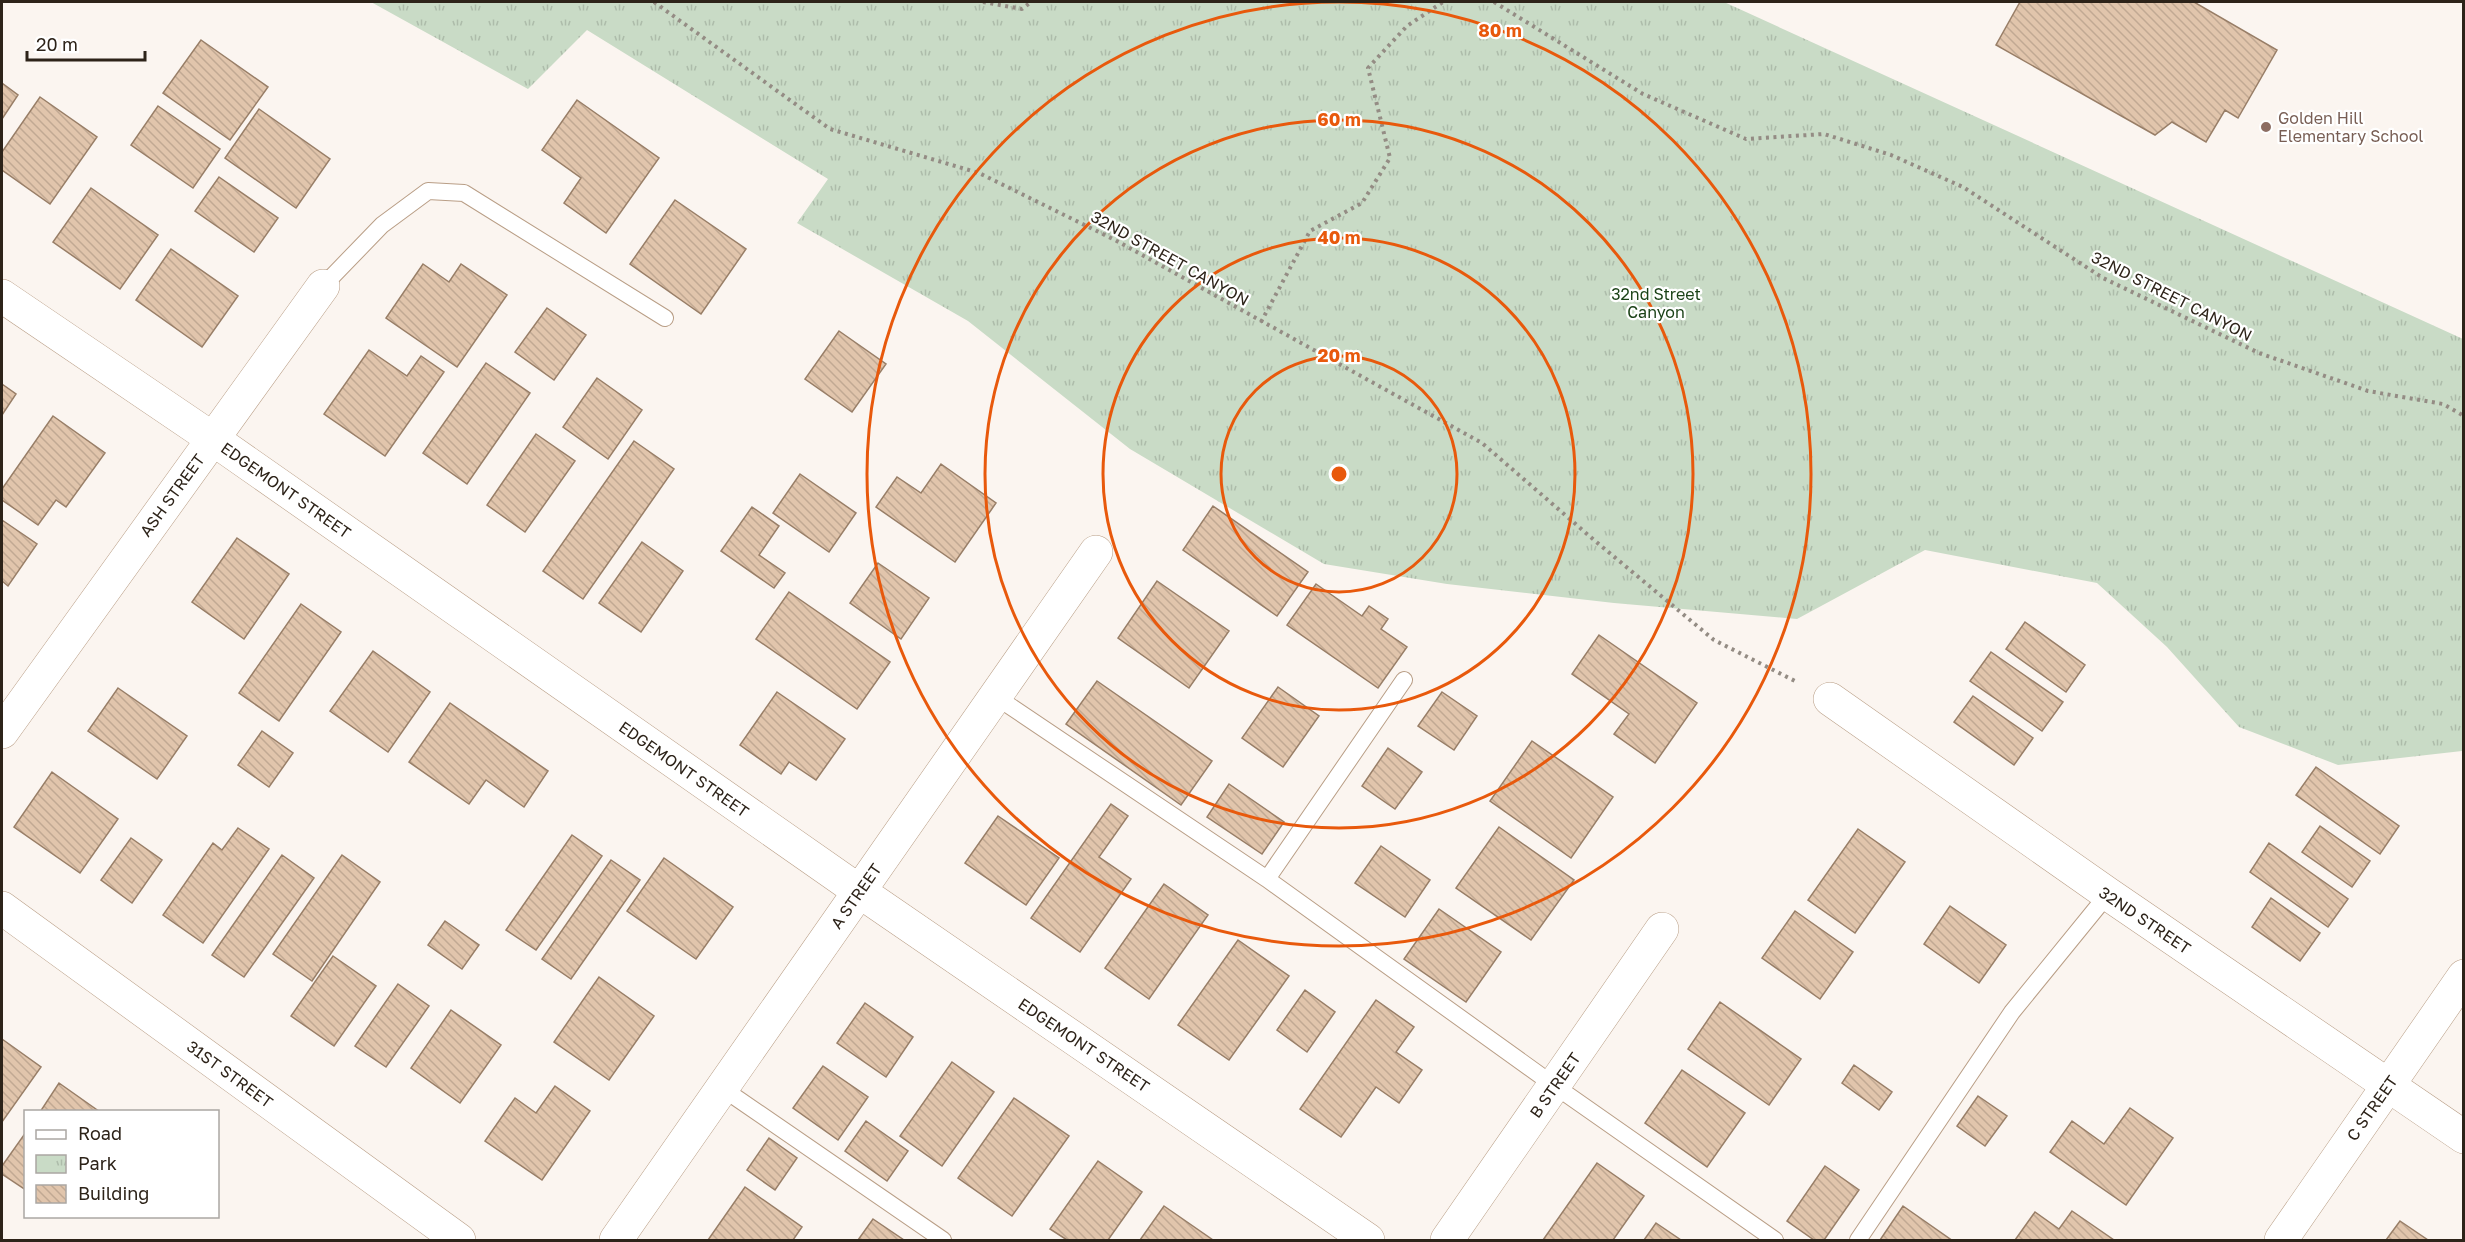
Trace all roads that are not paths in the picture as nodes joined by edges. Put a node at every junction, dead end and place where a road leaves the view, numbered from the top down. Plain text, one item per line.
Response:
1 (323, 286) joint
2 (2, 296) edge
3 (665, 318) dead end
4 (213, 439) junction
5 (1096, 552) dead end
6 (1404, 680) dead end
7 (995, 696) junction
8 (1830, 699) road end
9 (2, 732) edge
10 (1267, 879) junction
11 (859, 891) junction
12 (2108, 894) junction
13 (2, 908) edge
14 (1662, 929) dead end
15 (2463, 976) edge
16 (1555, 1086) junction
17 (2388, 1086) junction
18 (722, 1088) junction
19 (2463, 1137) edge
20 (459, 1240) edge
21 (616, 1240) edge
22 (943, 1240) edge
23 (1368, 1240) edge
24 (1447, 1240) edge
25 (1775, 1240) edge
26 (1858, 1240) edge
27 (2281, 1240) edge

1 - 3 lane, ASH STREET
1 - 4 street, ASH STREET
2 - 4 street, EDGEMONT STREET
4 - 9 street, ASH STREET
4 - 11 street, EDGEMONT STREET
5 - 7 street, A STREET
6 - 10 lane
7 - 10 lane
7 - 11 street, A STREET
8 - 12 street, 32ND STREET
10 - 16 lane
11 - 18 street, A STREET
11 - 23 street, EDGEMONT STREET
12 - 17 street, 32ND STREET
12 - 26 lane
13 - 20 street, 31ST STREET
14 - 16 street, B STREET
15 - 17 street, C STREET
16 - 24 street, B STREET
16 - 25 lane
17 - 19 street, 32ND STREET
17 - 27 street, C STREET
18 - 21 street, A STREET
18 - 22 lane

